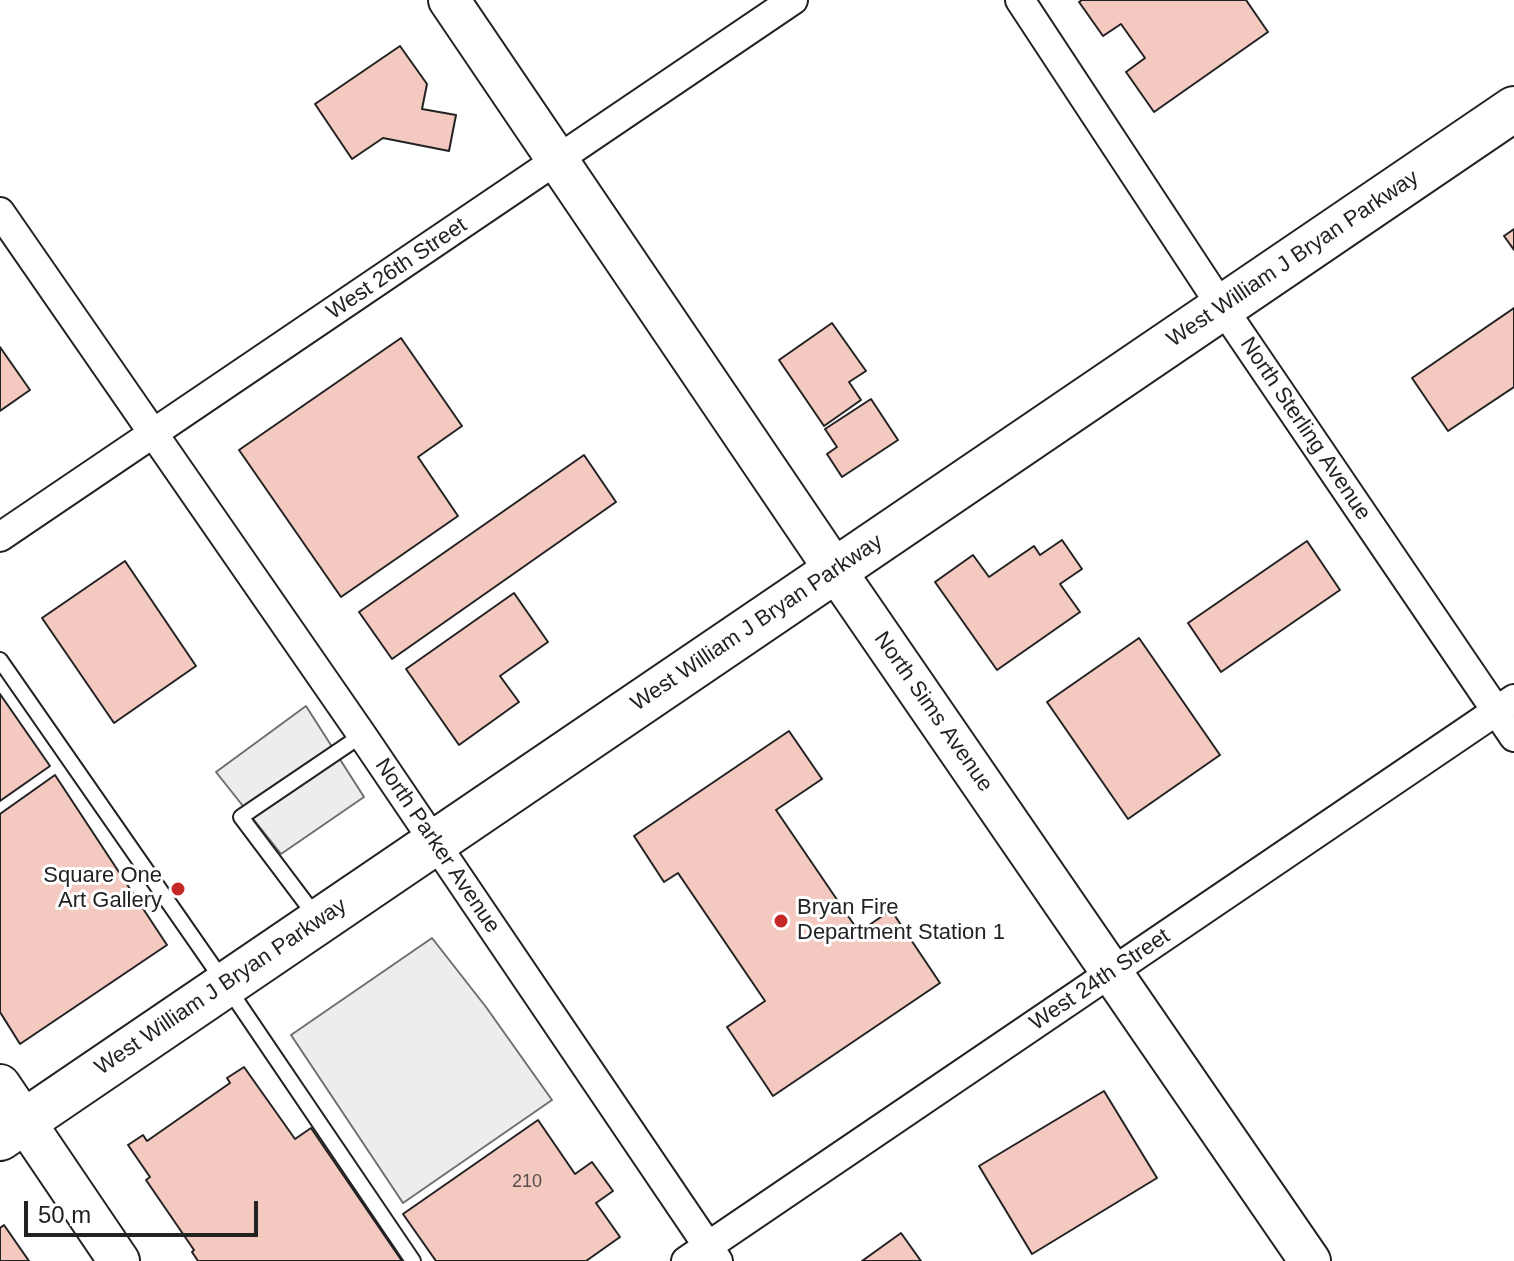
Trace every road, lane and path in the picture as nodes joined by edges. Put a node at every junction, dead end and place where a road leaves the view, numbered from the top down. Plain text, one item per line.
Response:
1 (449, 0) edge
2 (793, 0) edge
3 (1020, 0) edge
4 (1514, 109) edge
5 (559, 160) junction
6 (0, 212) edge
7 (1222, 307) junction
8 (154, 432) junction
9 (0, 537) edge
10 (835, 570) junction
11 (0, 660) edge
12 (1505, 705) edge
13 (362, 735) junction
14 (1514, 737) edge
15 (434, 842) junction
16 (318, 920) junction
17 (1113, 972) junction
18 (226, 985) junction
19 (0, 1085) edge
20 (12, 1129) edge
21 (704, 1256) edge
22 (119, 1261) edge
23 (413, 1261) edge
24 (1310, 1261) edge

1 - 5 street, North Sims Avenue
2 - 5 street, West 26th Street
3 - 7 street, North Sterling Avenue
4 - 7 main road, West William J Bryan Parkway
5 - 8 street, West 26th Street
5 - 10 street, North Sims Avenue
6 - 8 street, North Parker Avenue
7 - 10 main road, West William J Bryan Parkway
7 - 12 street, North Sterling Avenue
8 - 9 street, West 26th Street
8 - 13 street, North Parker Avenue
10 - 15 main road, West William J Bryan Parkway
10 - 17 street, North Sims Avenue
11 - 18 lane
12 - 14 street, North Sterling Avenue
12 - 17 street, West 24th Street
13 - 15 street, North Parker Avenue
13 - 16 lane
15 - 16 main road, West William J Bryan Parkway
15 - 21 street, North Parker Avenue
16 - 18 main road, West William J Bryan Parkway
17 - 21 street, West 24th Street
17 - 24 street, North Sims Avenue
18 - 20 main road, West William J Bryan Parkway
18 - 23 lane
19 - 20 street
20 - 22 street

